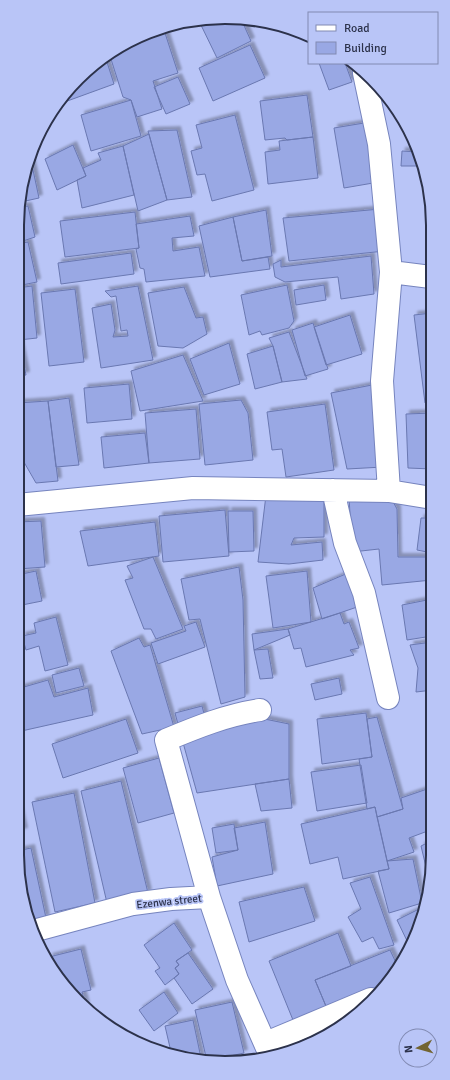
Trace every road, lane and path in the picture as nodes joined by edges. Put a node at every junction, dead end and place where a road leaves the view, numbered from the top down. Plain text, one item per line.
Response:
1 (366, 82) edge
2 (391, 272) junction
3 (426, 276) edge
4 (334, 490) junction
5 (389, 491) junction
6 (426, 497) edge
7 (24, 504) edge
8 (388, 698) dead end
9 (260, 710) dead end
10 (209, 897) junction
11 (38, 930) edge
12 (359, 1005) edge
13 (268, 1050) edge

1 - 2 street
2 - 3 street
2 - 5 street
4 - 5 street
4 - 7 street
4 - 8 street
5 - 6 street
9 - 10 street
10 - 11 street, Ezenwa street
10 - 13 street, Ezenwa street
12 - 13 street

